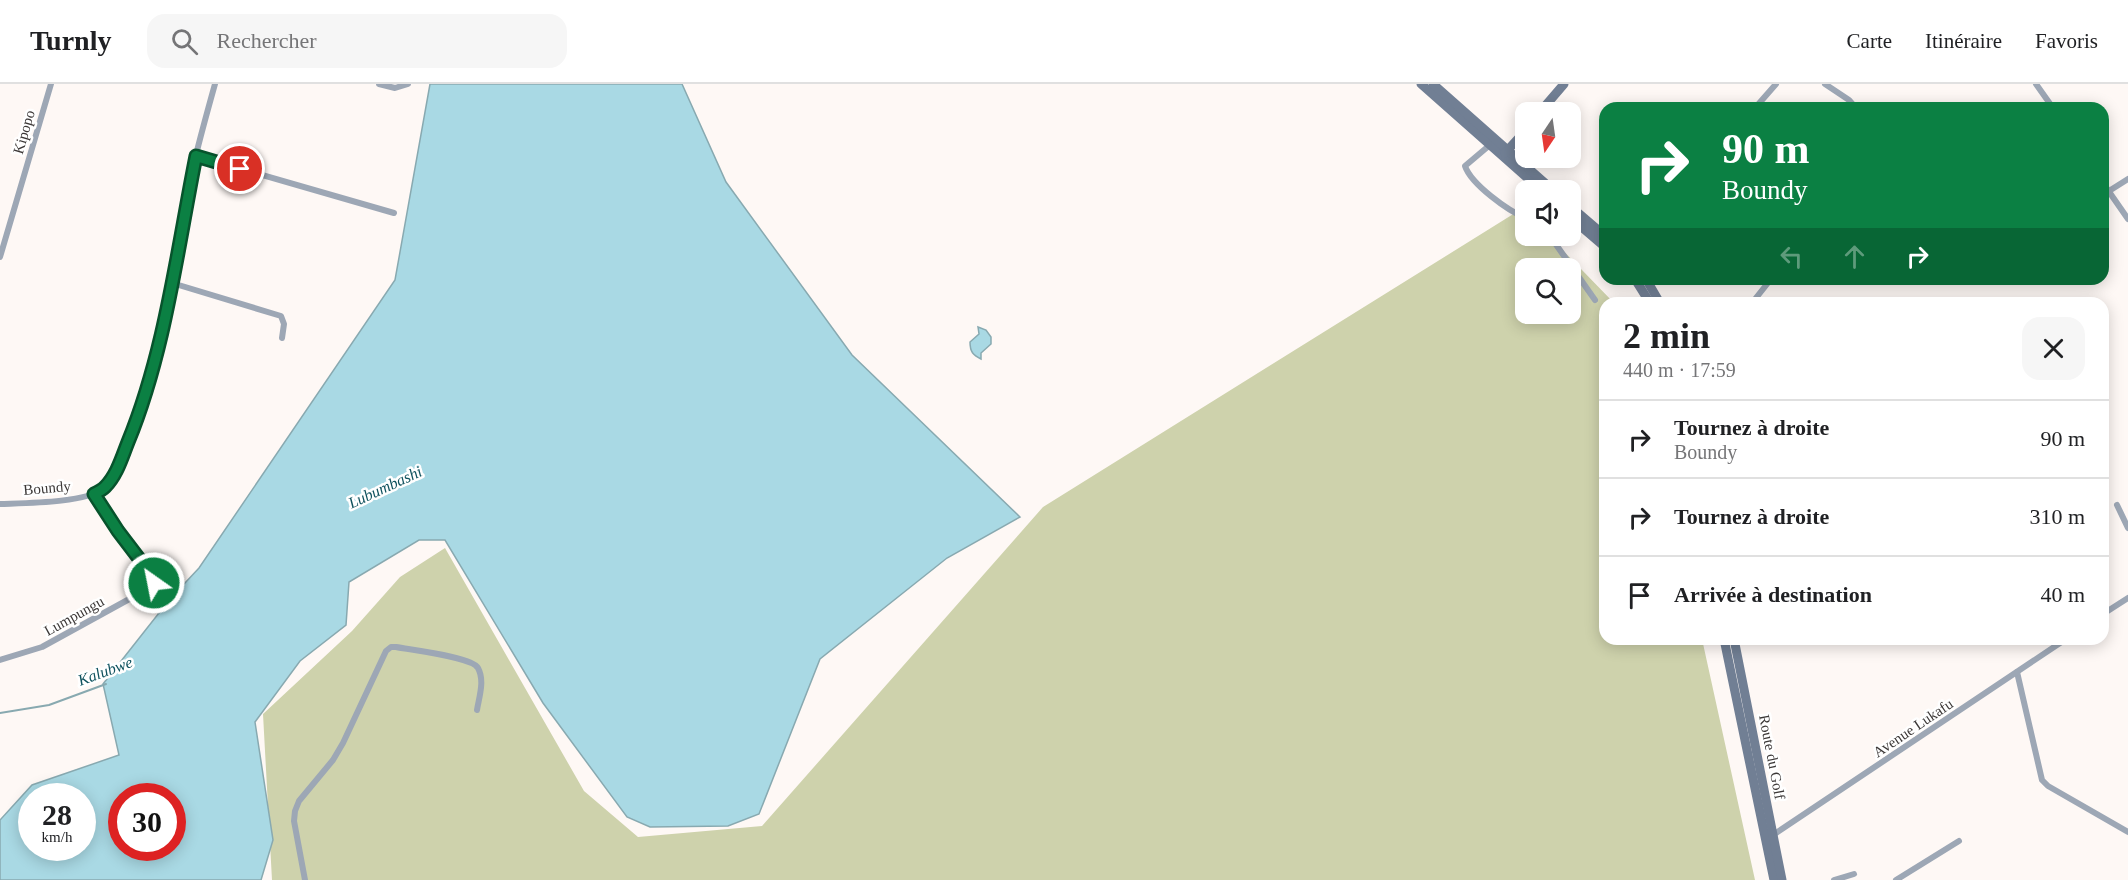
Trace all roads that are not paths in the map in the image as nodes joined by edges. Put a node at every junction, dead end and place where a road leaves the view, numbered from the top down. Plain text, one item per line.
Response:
1 (51, 84) edge
2 (215, 84) edge
3 (379, 84) edge
4 (408, 84) edge
5 (1421, 84) edge
6 (1433, 84) edge
7 (1564, 84) edge
8 (1776, 84) edge
9 (1825, 84) edge
10 (2036, 84) edge
11 (1549, 102) edge
12 (1760, 102) edge
13 (1851, 102) edge
14 (2049, 102) edge
15 (1493, 142) junction
16 (1515, 142) edge
17 (1505, 153) junction
18 (196, 156) junction
19 (2128, 178) edge
20 (1531, 180) edge
21 (1540, 180) edge
22 (2109, 191) joint
23 (1515, 212) edge
24 (394, 213) dead end
25 (1581, 215) edge
26 (2128, 219) edge
27 (1581, 226) edge
28 (1599, 231) edge
29 (1599, 242) edge
30 (1557, 246) edge
31 (0, 257) edge
32 (172, 283) junction
33 (1766, 285) edge
34 (1757, 297) edge
35 (1595, 300) dead end
36 (282, 338) dead end
37 (94, 494) junction
38 (0, 504) edge
39 (2117, 505) dead end
40 (2128, 528) edge
41 (2128, 598) edge
42 (2109, 610) edge
43 (1725, 645) edge
44 (1735, 645) edge
45 (2057, 645) edge
46 (0, 660) edge
47 (2017, 672) junction
48 (477, 710) dead end
49 (2128, 832) edge
50 (1769, 838) junction
51 (1959, 842) dead end
52 (1854, 874) dead end
53 (305, 880) edge
54 (1773, 880) edge
55 (1782, 880) edge
56 (1834, 880) edge
57 (1896, 880) edge

1 - 31 street, Kipopo
2 - 18 street, Boundy
3 - 4 street
5 - 15 main road
6 - 15 main road
7 - 11 main road
8 - 12 street
9 - 13 street
10 - 14 street
15 - 17 main road
15 - 23 street
16 - 17 main road
17 - 20 main road
17 - 21 main road
18 - 24 street
18 - 32 street, Boundy
19 - 22 street
22 - 26 street
25 - 28 main road
27 - 29 main road
30 - 35 street
32 - 36 street
32 - 37 street, Boundy
33 - 34 street
37 - 38 street, Boundy
37 - 46 street, Lumpungu
39 - 40 street
41 - 42 street
43 - 50 main road
44 - 50 main road, Route du Golf
45 - 47 street, Avenue Lukafu
47 - 49 street
47 - 50 street, Avenue Lukafu
48 - 53 street
50 - 54 main road
50 - 55 main road, Route du Golf
51 - 57 street
52 - 56 street

